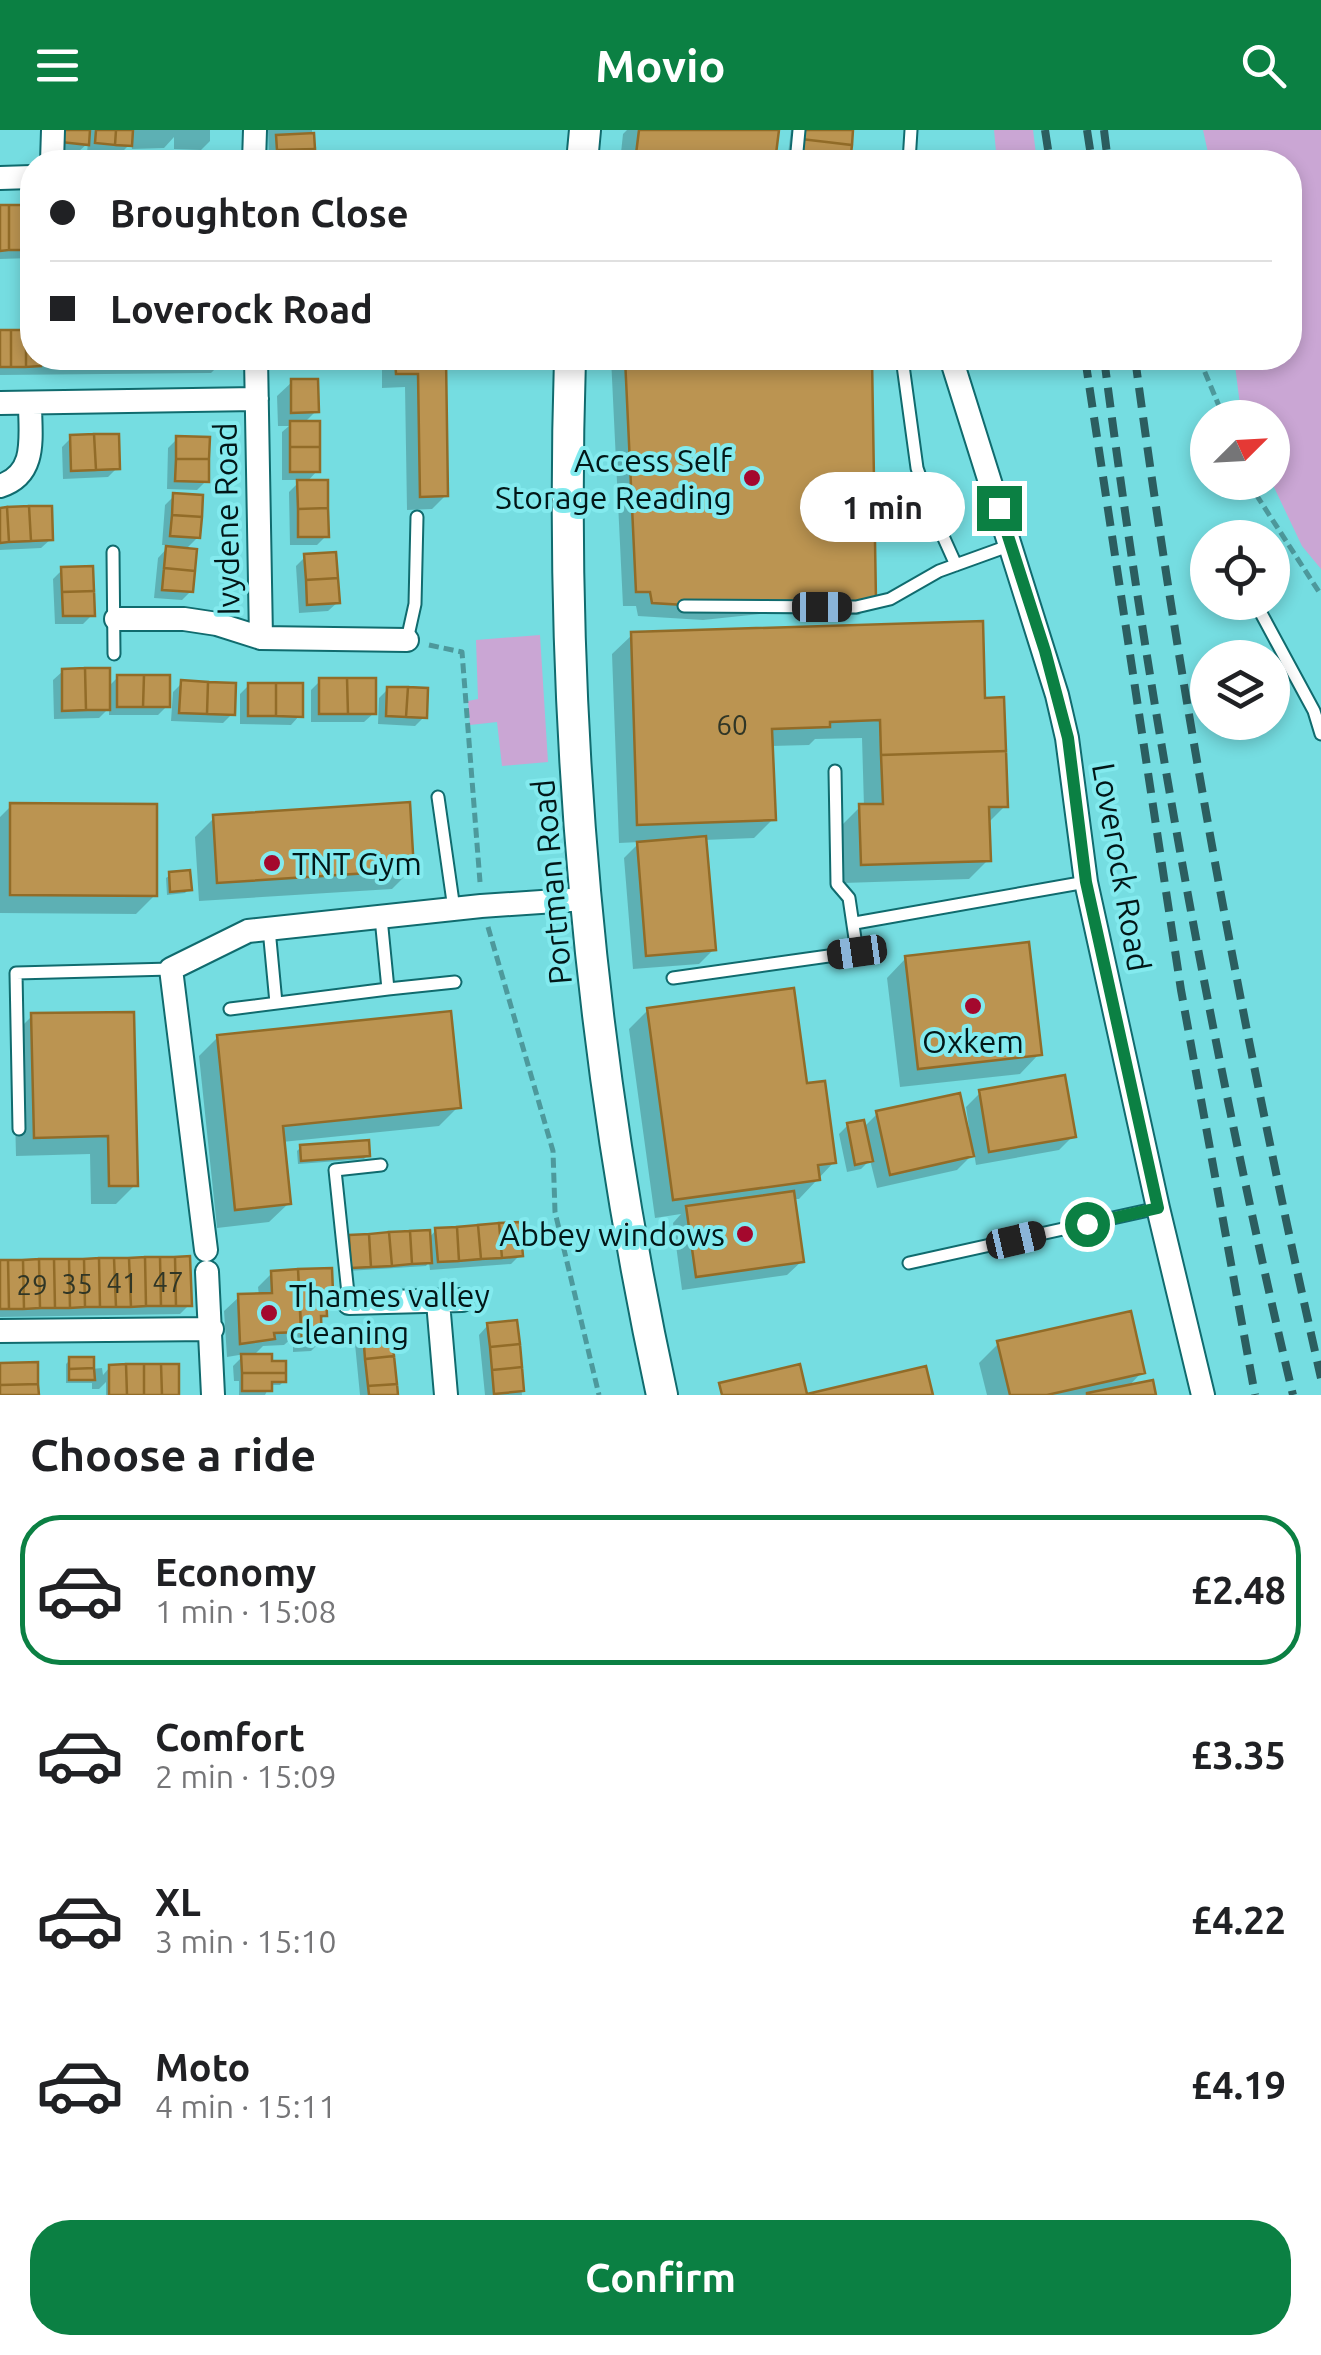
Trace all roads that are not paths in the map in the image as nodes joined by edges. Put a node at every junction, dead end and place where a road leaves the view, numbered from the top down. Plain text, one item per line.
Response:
1 (256, 370) edge
2 (570, 370) edge
3 (904, 370) edge
4 (955, 370) edge
5 (257, 399) junction
6 (30, 403) junction
7 (0, 404) edge
8 (0, 486) edge
9 (417, 517) dead end
10 (1011, 545) junction
11 (114, 552) dead end
12 (956, 565) junction
13 (684, 606) dead end
14 (116, 618) junction
15 (1265, 620) edge
16 (261, 638) junction
17 (407, 640) joint
18 (114, 654) dead end
19 (1321, 734) edge
20 (835, 770) dead end
21 (438, 797) dead end
22 (1086, 882) junction
23 (586, 899) junction
24 (454, 908) junction
25 (382, 918) junction
26 (855, 924) junction
27 (270, 929) junction
28 (171, 969) junction
29 (673, 978) dead end
30 (455, 982) dead end
31 (388, 988) junction
32 (276, 1003) junction
33 (230, 1009) dead end
34 (18, 1129) dead end
35 (380, 1165) dead end
36 (1158, 1208) junction
37 (909, 1263) dead end
38 (349, 1303) joint
39 (212, 1329) junction
40 (0, 1331) edge
41 (213, 1395) edge
42 (446, 1395) edge
43 (662, 1395) edge
44 (1203, 1395) edge

1 - 5 street, Ivydene Road
2 - 23 street, Portman Road
3 - 12 lane
4 - 10 street, Loverock Road
5 - 6 street
5 - 16 street, Ivydene Road
6 - 7 street
6 - 8 street
9 - 17 lane
10 - 12 lane
10 - 22 street, Loverock Road
11 - 14 lane
12 - 13 lane
14 - 16 street, Ivydene Road
14 - 18 lane
15 - 19 lane
16 - 17 street, Ivydene Road
20 - 26 lane
21 - 24 lane
22 - 26 lane
22 - 36 street, Loverock Road
23 - 24 street
23 - 43 street, Portman Road
24 - 25 street
25 - 27 street
25 - 31 lane
26 - 29 lane
27 - 28 street
27 - 32 lane
28 - 34 lane
28 - 39 street
30 - 31 lane
31 - 32 lane
32 - 33 lane
35 - 38 lane
36 - 37 lane
36 - 44 street, Loverock Road
38 - 42 street
39 - 40 street
39 - 41 street

